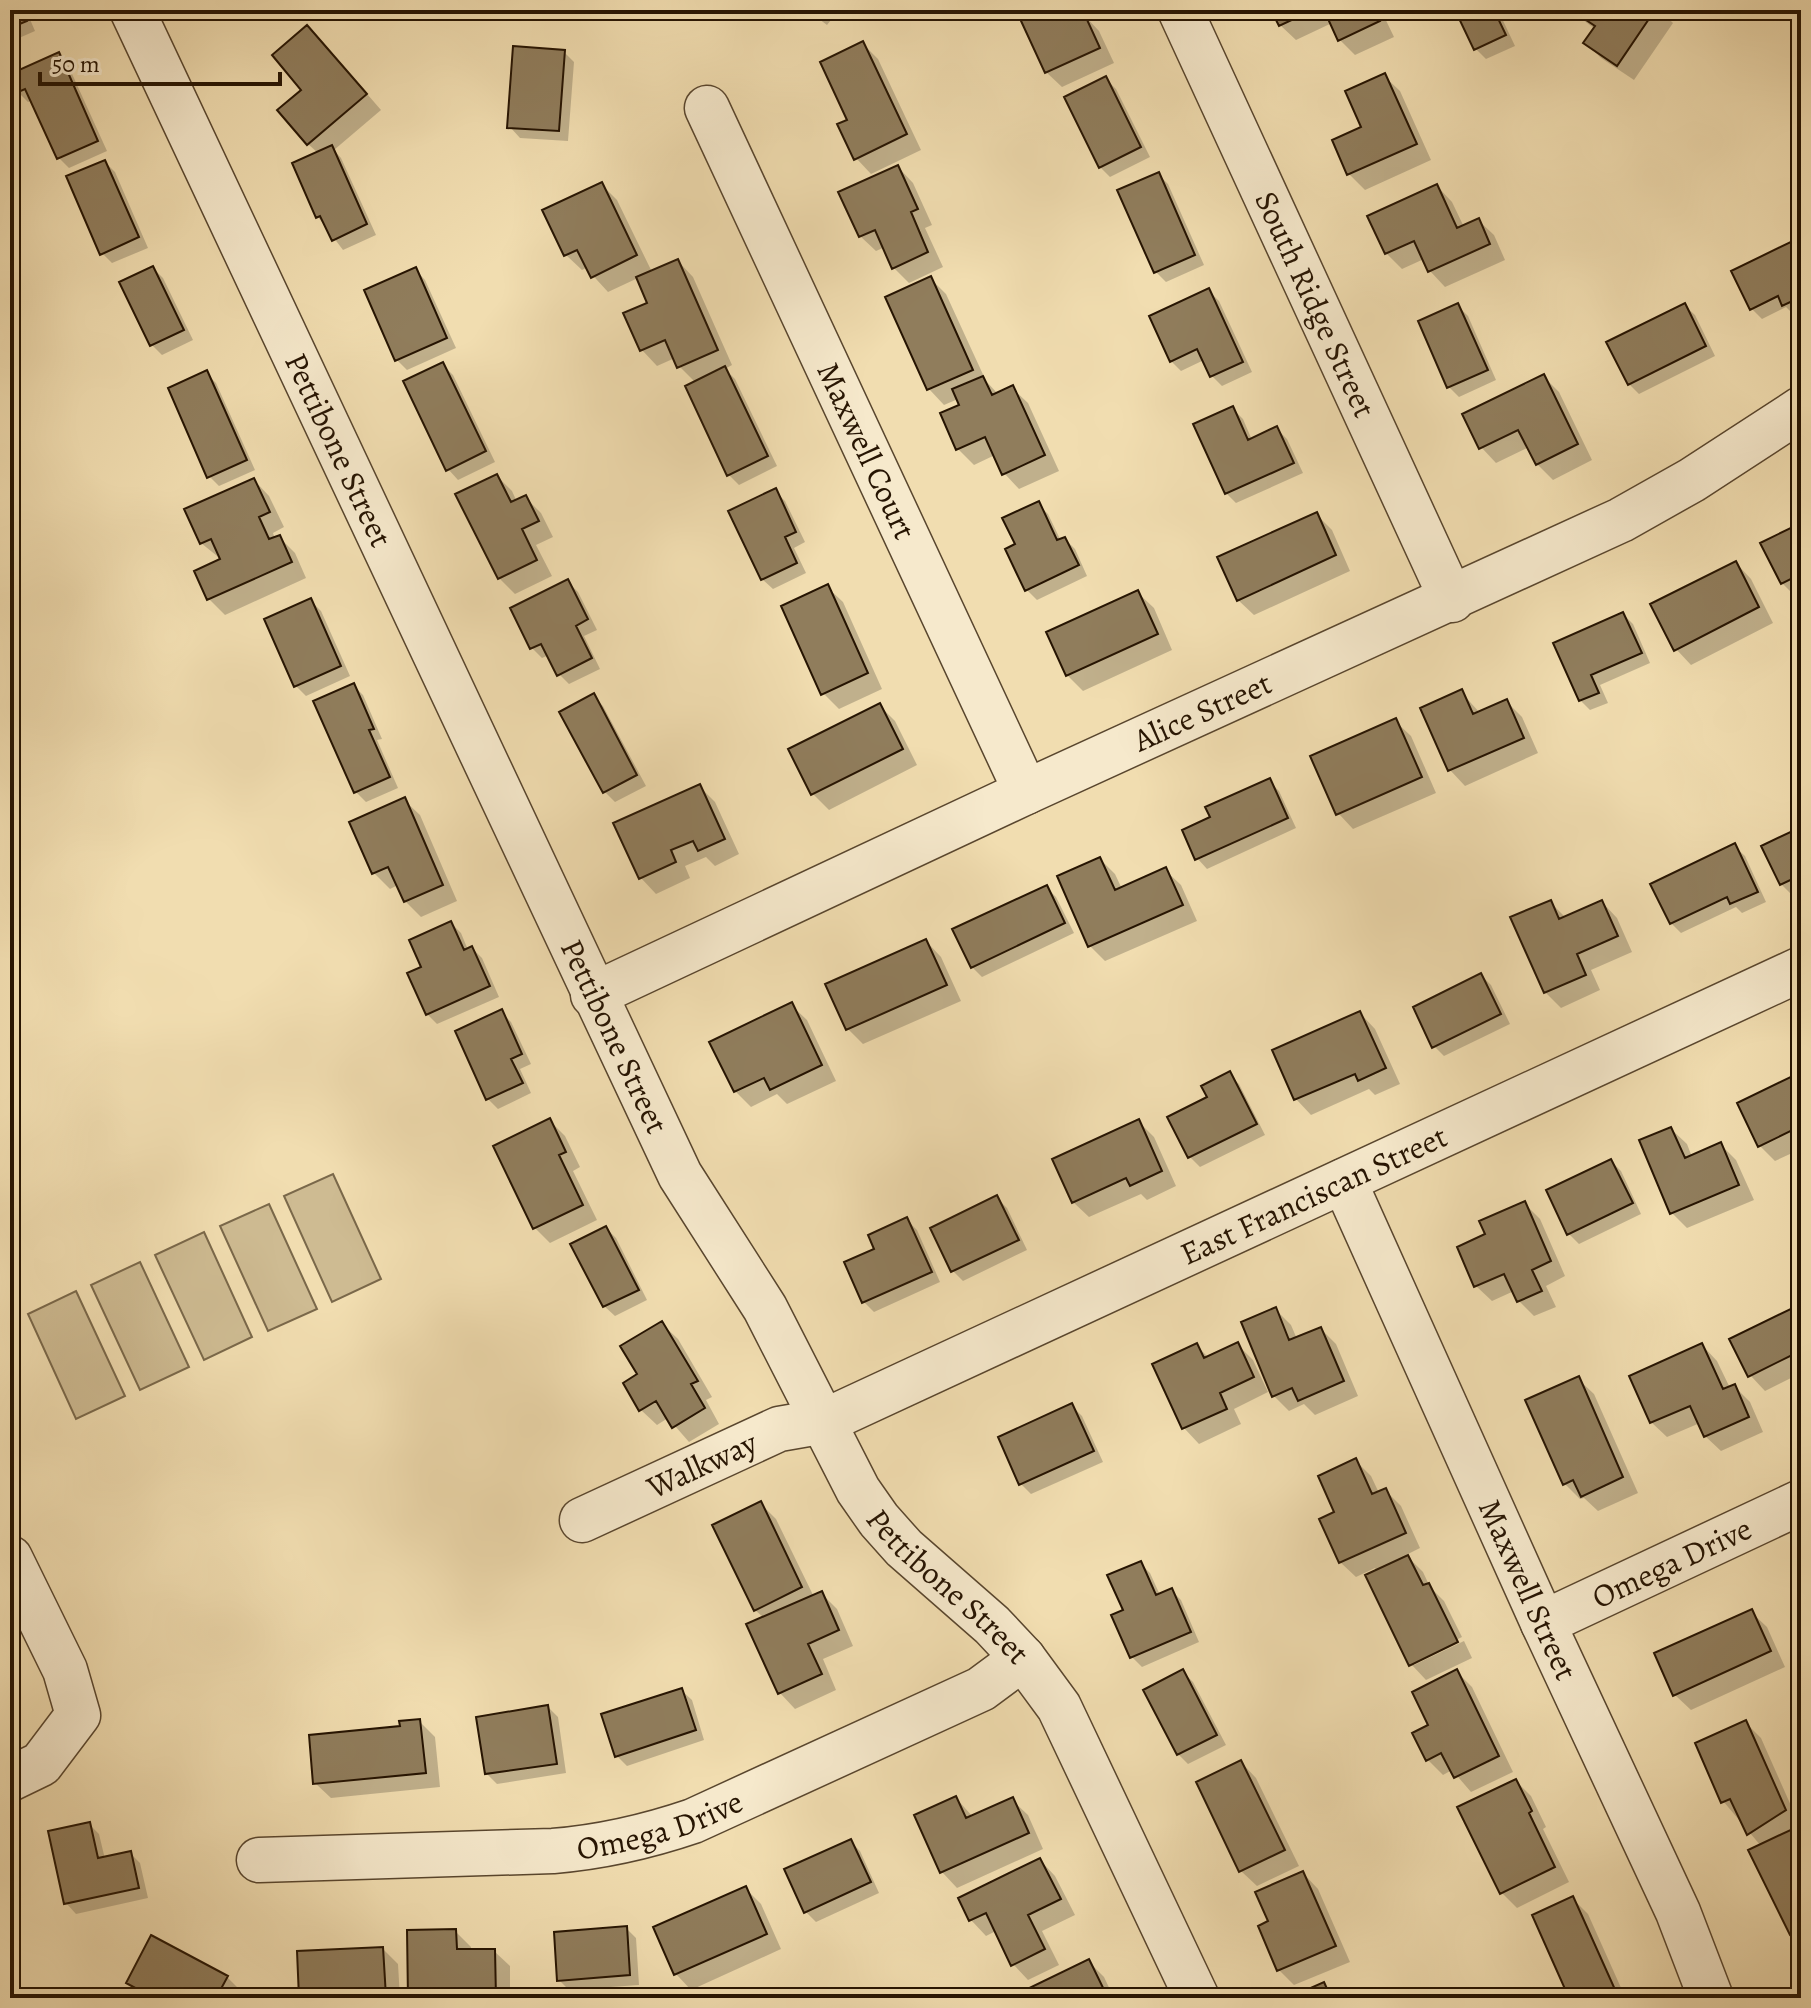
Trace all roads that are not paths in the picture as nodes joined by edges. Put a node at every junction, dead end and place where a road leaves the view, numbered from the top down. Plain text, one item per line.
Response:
1 (132, 10) edge
2 (1180, 10) edge
3 (707, 108) dead end
4 (1801, 409) edge
5 (1452, 600) junction
6 (1026, 792) junction
7 (1801, 969) edge
8 (593, 995) junction
9 (1344, 1181) junction
10 (825, 1421) junction
11 (1801, 1502) edge
12 (582, 1520) dead end
13 (10, 1558) edge
14 (1543, 1623) junction
15 (1023, 1658) junction
16 (10, 1779) edge
17 (259, 1860) dead end
18 (1197, 1998) edge
19 (1711, 1998) edge

1 - 8 street, Pettibone Street
2 - 5 street, South Ridge Street
3 - 6 street, Maxwell Court
4 - 5 street, Alice Street
5 - 6 street, Alice Street
6 - 8 street, Alice Street
7 - 9 street, East Franciscan Street
8 - 10 street, Pettibone Street
9 - 10 street, East Franciscan Street
9 - 14 street, Maxwell Street
10 - 12 street, Walkway
10 - 15 street, Pettibone Street
11 - 14 street, Omega Drive
13 - 16 street
14 - 19 street, Maxwell Street
15 - 17 street, Omega Drive
15 - 18 street, Pettibone Street

